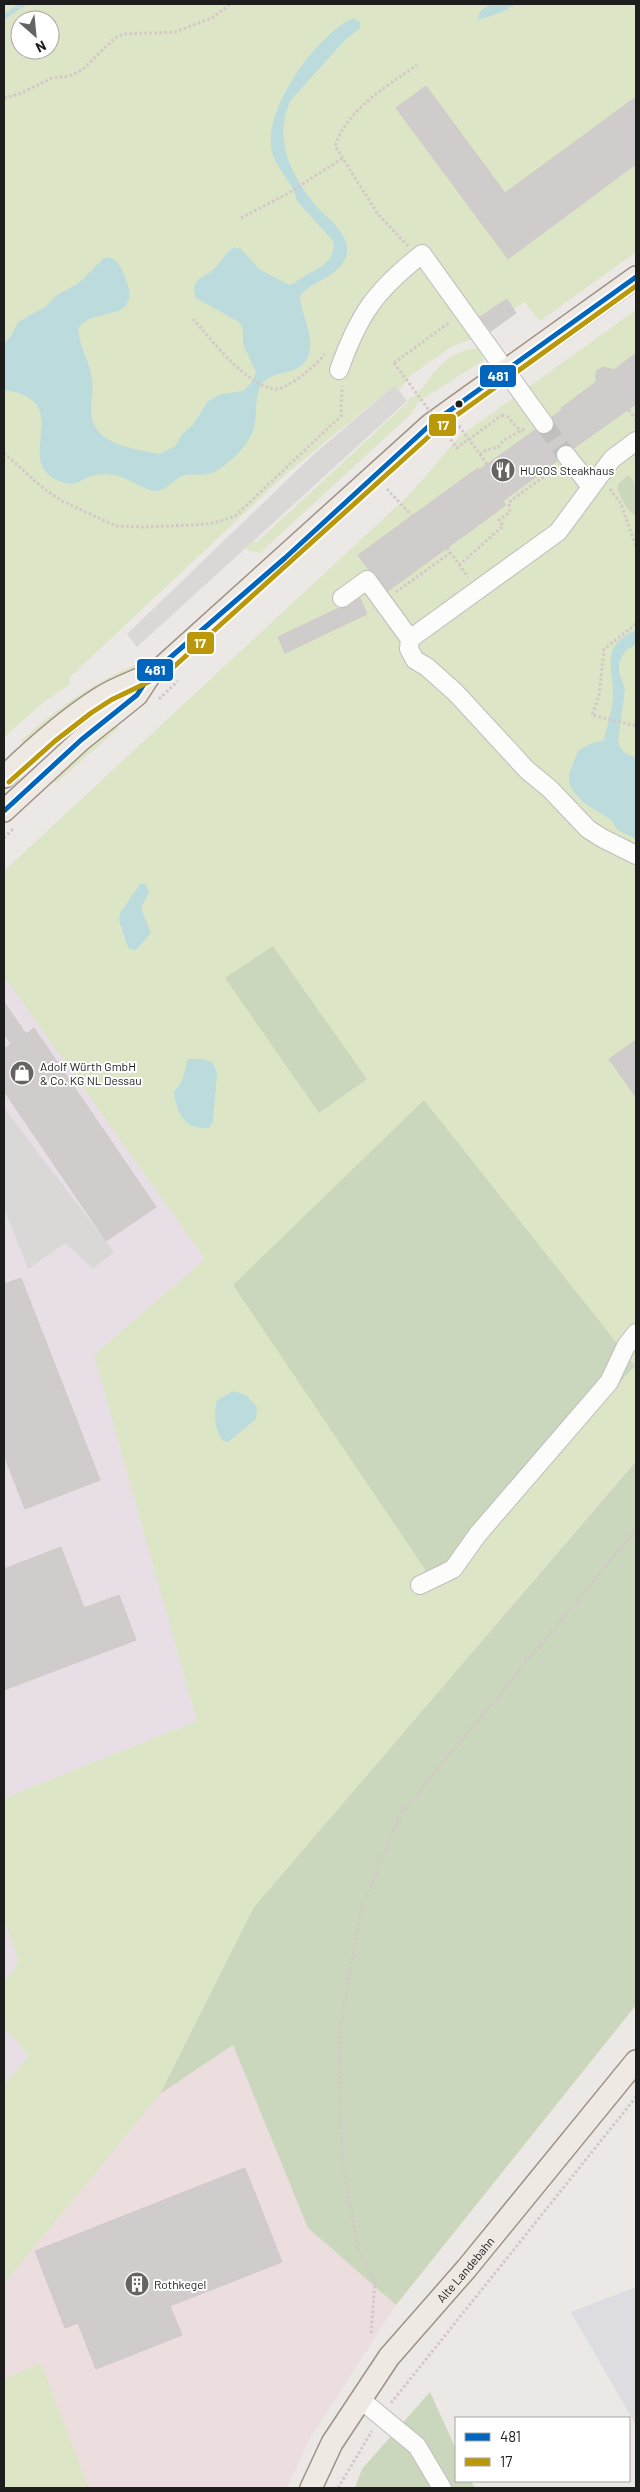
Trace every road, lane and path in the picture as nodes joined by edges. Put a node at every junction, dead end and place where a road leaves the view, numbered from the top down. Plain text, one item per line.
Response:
1 (230, 4) edge
2 (417, 65) dead end
3 (4, 98) edge
4 (343, 158) junction
5 (241, 218) dead end
6 (422, 254) junction
7 (636, 277) edge
8 (194, 319) dead end
9 (439, 330) dead end
10 (327, 352) dead end
11 (339, 370) joint
12 (505, 370) junction
13 (629, 410) dead end
14 (448, 412) junction
15 (636, 420) edge
16 (541, 421) joint
17 (521, 432) junction
18 (636, 441) edge
19 (4, 453) edge
20 (480, 455) junction
21 (567, 457) joint
22 (487, 464) dead end
23 (374, 474) junction
24 (595, 481) junction
25 (412, 516) dead end
26 (636, 547) edge
27 (447, 548) dead end
28 (450, 553) junction
29 (459, 565) junction
30 (477, 590) junction
31 (342, 598) dead end
32 (383, 602) junction
33 (636, 624) edge
34 (410, 639) junction
35 (150, 675) junction
36 (636, 726) edge
37 (4, 777) edge
38 (7, 801) edge
39 (636, 855) edge
40 (636, 1333) edge
41 (636, 1530) edge
42 (420, 1585) dead end
43 (636, 2061) edge
44 (636, 2097) edge
45 (371, 2333) dead end
46 (360, 2399) junction
47 (380, 2417) junction
48 (311, 2488) edge
49 (338, 2488) edge
50 (442, 2488) edge

1 - 3 path
2 - 4 path
4 - 5 path
4 - 6 path
6 - 11 lane
6 - 12 lane
7 - 12 main road
8 - 10 path
9 - 17 path, bridge
11 - 19 path
12 - 14 main road
12 - 16 lane
13 - 15 path
14 - 20 path
14 - 23 main road
16 - 17 path
17 - 20 path
18 - 24 lane
20 - 22 path
21 - 24 lane
21 - 29 path
23 - 25 path
23 - 35 main road
24 - 26 path
24 - 30 lane
27 - 28 path
28 - 29 path
28 - 32 path
29 - 30 path
30 - 34 lane
31 - 32 lane
32 - 34 lane
33 - 36 path
34 - 39 lane
35 - 37 main road
35 - 38 main road
40 - 42 lane
41 - 45 path
43 - 46 main road, Alte Landebahn
44 - 47 path
46 - 47 lane
46 - 48 main road, Alte Landebahn
47 - 49 path
47 - 50 lane

